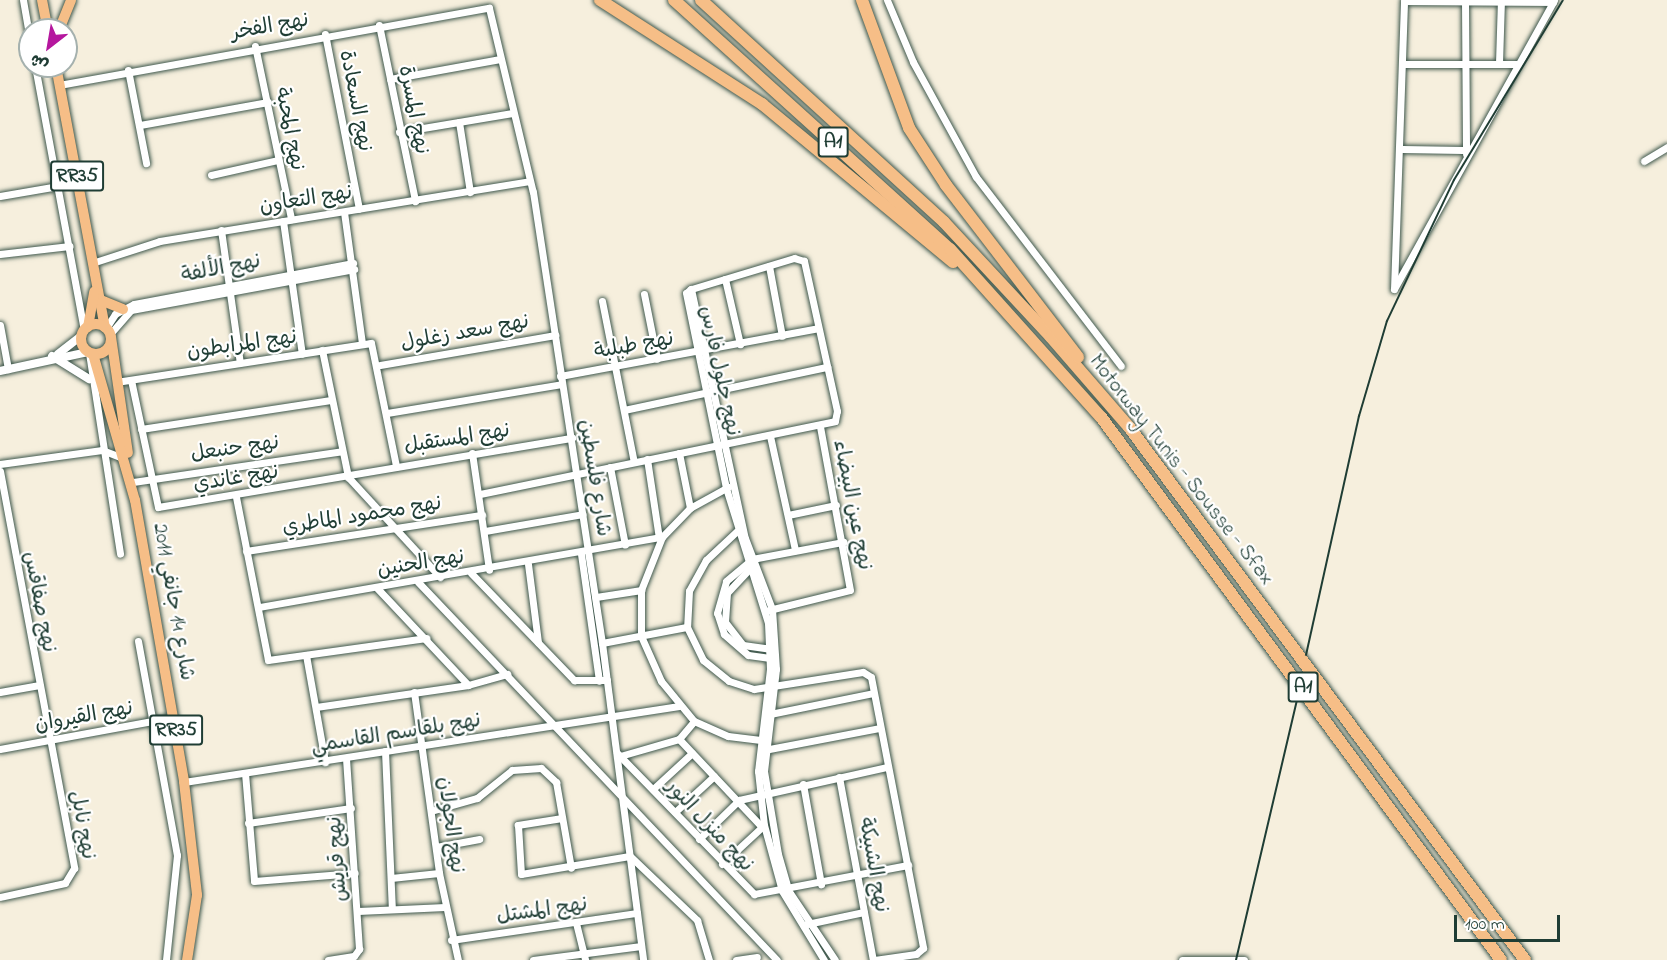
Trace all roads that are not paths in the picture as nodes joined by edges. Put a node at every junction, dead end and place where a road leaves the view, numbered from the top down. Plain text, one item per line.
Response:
1 (22, 0) edge
2 (42, 0) edge
3 (71, 0) edge
4 (600, 0) edge
5 (674, 0) edge
6 (701, 0) edge
7 (862, 0) edge
8 (887, 0) edge
9 (1404, 1) edge
10 (1465, 1) edge
11 (1501, 1) edge
12 (1554, 1) edge
13 (488, 7) joint
14 (26, 18) edge
15 (46, 18) edge
16 (64, 18) edge
17 (379, 25) junction
18 (325, 34) junction
19 (255, 46) junction
20 (500, 59) junction
21 (1499, 63) junction
22 (1405, 64) junction
23 (1465, 64) junction
24 (1518, 64) junction
25 (128, 70) junction
26 (37, 78) edge
27 (58, 78) edge
28 (390, 79) junction
29 (59, 83) junction
30 (268, 102) junction
31 (512, 113) junction
32 (459, 122) junction
33 (140, 125) junction
34 (399, 132) junction
35 (1667, 147) edge
36 (1402, 149) junction
37 (1464, 152) junction
38 (278, 160) junction
39 (1644, 161) dead end
40 (146, 163) dead end
41 (211, 175) dead end
42 (529, 181) junction
43 (58, 186) junction
44 (470, 192) junction
45 (0, 196) edge
46 (415, 201) junction
47 (359, 209) junction
48 (344, 212) junction
49 (287, 220) junction
50 (221, 230) junction
51 (70, 246) junction
52 (0, 255) edge
53 (92, 262) junction
54 (353, 266) junction
55 (769, 266) junction
56 (291, 277) junction
57 (725, 279) junction
58 (95, 286) junction
59 (230, 288) junction
60 (988, 289) junction
61 (644, 294) dead end
62 (98, 299) junction
63 (167, 300) junction
64 (602, 301) dead end
65 (123, 309) junction
66 (0, 325) edge
67 (819, 328) junction
68 (84, 331) junction
69 (108, 332) junction
70 (555, 335) junction
71 (782, 336) junction
72 (362, 344) junction
73 (740, 344) junction
74 (322, 350) junction
75 (702, 351) junction
76 (90, 353) junction
77 (302, 354) junction
78 (55, 355) junction
79 (657, 358) junction
80 (240, 363) junction
81 (380, 365) junction
82 (616, 366) junction
83 (1121, 366) dead end
84 (827, 367) junction
85 (4, 370) edge
86 (89, 379) junction
87 (131, 380) junction
88 (561, 380) junction
89 (116, 382) junction
90 (711, 391) junction
91 (331, 400) junction
92 (624, 410) junction
93 (387, 413) junction
94 (820, 426) junction
95 (141, 429) junction
96 (770, 436) junction
97 (572, 438) junction
98 (721, 444) junction
99 (102, 450) junction
100 (342, 451) junction
101 (472, 453) junction
102 (679, 453) junction
103 (123, 458) junction
104 (647, 459) junction
105 (634, 462) junction
106 (0, 464) edge
107 (396, 466) junction
108 (610, 467) junction
109 (0, 471) edge
110 (347, 475) junction
111 (577, 475) junction
112 (150, 479) junction
113 (133, 482) junction
114 (729, 486) junction
115 (480, 494) junction
116 (236, 497) junction
117 (135, 500) junction
118 (836, 505) junction
119 (690, 508) junction
120 (482, 514) junction
121 (583, 514) junction
122 (788, 514) junction
123 (3, 525) edge
124 (396, 527) junction
125 (739, 529) junction
126 (485, 531) junction
127 (661, 538) junction
128 (843, 542) junction
129 (626, 545) junction
130 (795, 550) junction
131 (246, 551) junction
132 (585, 553) junction
133 (120, 554) dead end
134 (752, 563) junction
135 (528, 564) junction
136 (489, 570) junction
137 (471, 573) junction
138 (440, 577) junction
139 (418, 582) junction
140 (377, 588) junction
141 (641, 590) junction
142 (596, 597) junction
143 (259, 607) junction
144 (769, 610) junction
145 (687, 627) junction
146 (641, 636) junction
147 (426, 638) junction
148 (138, 640) dead end
149 (538, 642) junction
150 (603, 643) junction
151 (770, 649) junction
152 (306, 655) junction
153 (770, 658) junction
154 (507, 674) junction
155 (603, 681) junction
156 (39, 685) junction
157 (468, 685) junction
158 (770, 689) junction
159 (0, 692) edge
160 (414, 692) junction
161 (873, 693) junction
162 (679, 706) junction
163 (316, 707) junction
164 (770, 714) junction
165 (174, 717) junction
166 (612, 718) junction
167 (154, 721) junction
168 (694, 721) junction
169 (558, 727) junction
170 (879, 728) junction
171 (679, 739) junction
172 (49, 740) junction
173 (763, 740) junction
174 (1360, 740) junction
175 (422, 746) junction
176 (0, 749) edge
177 (764, 750) junction
178 (385, 751) junction
179 (692, 753) junction
180 (619, 754) junction
181 (346, 758) junction
182 (326, 762) junction
183 (887, 767) junction
184 (245, 773) junction
185 (714, 776) junction
186 (839, 777) junction
187 (184, 782) junction
188 (803, 784) junction
189 (653, 789) junction
190 (762, 792) junction
191 (622, 797) junction
192 (739, 800) junction
193 (351, 808) junction
194 (431, 811) junction
195 (675, 812) junction
196 (562, 818) junction
197 (248, 823) junction
198 (763, 826) junction
199 (479, 839) dead end
200 (699, 839) junction
201 (436, 847) junction
202 (630, 856) junction
203 (722, 864) junction
204 (908, 865) junction
205 (571, 868) junction
206 (355, 873) junction
207 (439, 873) junction
208 (858, 875) junction
209 (391, 878) junction
210 (821, 884) junction
211 (785, 890) junction
212 (0, 897) edge
213 (445, 907) junction
214 (393, 909) junction
215 (358, 911) junction
216 (864, 912) junction
217 (637, 913) junction
218 (576, 923) junction
219 (807, 924) junction
220 (452, 940) junction
221 (641, 946) junction
222 (585, 956) edge
223 (757, 957) dead end
224 (166, 960) edge
225 (187, 960) edge
226 (328, 960) edge
227 (458, 960) edge
228 (533, 960) edge
229 (643, 960) edge
230 (709, 960) edge
231 (736, 960) edge
232 (777, 960) edge
233 (824, 960) edge
234 (835, 960) edge
235 (874, 960) edge
236 (1182, 960) edge
237 (1244, 960) edge
238 (1501, 960) edge
239 (1525, 960) edge

1 - 14 street
2 - 15 main road
3 - 16 main road
4 - 60 highway
5 - 60 highway, A1
6 - 174 highway, Motorway Tunis - Sousse - Sfax / A1
7 - 174 highway
8 - 83 street
9 - 10 street
9 - 22 street
10 - 11 street
10 - 23 street
11 - 12 street
11 - 21 street
12 - 24 street
13 - 17 street, نهج الفخر
13 - 20 street, شارع فلسطين
17 - 18 street, نهج الفخر
17 - 28 street, نهج المسرة
18 - 19 street, نهج الفخر
18 - 47 street, نهج السعادة
19 - 25 street, نهج الفخر
19 - 30 street, نهج المحبة
20 - 28 street
20 - 31 street, شارع فلسطين
21 - 23 street
21 - 24 street
22 - 23 street
22 - 36 street
23 - 37 street
24 - 37 street
25 - 29 street, نهج الفخر
25 - 33 street
26 - 43 street
27 - 29 main road, RR35
28 - 34 street, نهج المسرة
29 - 53 main road, RR35
30 - 33 street
30 - 38 street, نهج المحبة
31 - 32 street
31 - 42 street, شارع فلسطين
32 - 34 street
32 - 44 street
33 - 40 street
34 - 46 street, نهج المسرة
35 - 39 street
36 - 37 street
36 - 37 street
38 - 41 street
38 - 49 street, نهج المحبة
42 - 44 street, نهج التعاون
42 - 70 street, شارع فلسطين
43 - 45 street
43 - 51 street
44 - 46 street, نهج التعاون
46 - 47 street, نهج التعاون
47 - 48 street, نهج التعاون
48 - 49 street, نهج التعاون
48 - 54 street
49 - 50 street, نهج التعاون
49 - 56 street, نهج المحبة
50 - 53 street, نهج التعاون
50 - 59 street
51 - 52 street
51 - 68 street
53 - 58 main road, RR35
54 - 56 street, نهج الألفة
54 - 72 street
55 - 57 street
55 - 67 street
55 - 71 street
56 - 59 street, نهج الألفة
56 - 77 street, نهج المحبة
57 - 73 street
57 - 75 street, نهج جلول فارس
58 - 62 main road, RR35
58 - 68 main road, RR35
59 - 63 street, نهج الألفة
59 - 80 street
60 - 238 highway, Motorway Tunis - Sousse - Sfax / A1
61 - 79 street
62 - 65 main road
62 - 69 main road, RR35
63 - 65 street, نهج الألفة
63 - 69 street, نهج الألفة
64 - 82 street
65 - 69 street
66 - 85 street
67 - 71 street, نهج طبلبة
67 - 84 street
68 - 69 main road
68 - 76 main road, RR35
68 - 78 street
69 - 76 main road
69 - 89 main road, شارع 14 جانفي 2011 / RR35
70 - 81 street, نهج سعد زغلول
70 - 88 street, شارع فلسطين
71 - 73 street, نهج طبلبة
72 - 74 street, نهج المرابطون
72 - 81 street, نهج المرابطون
73 - 75 street, نهج طبلبة
74 - 77 street, نهج المرابطون
74 - 91 street
75 - 79 street, نهج طبلبة
75 - 90 street, نهج جلول فارس
76 - 78 street
76 - 86 street
76 - 103 main road, شارع 14 جانفي 2011 / RR35
77 - 80 street, نهج المرابطون
78 - 85 street
78 - 86 street
79 - 82 street, نهج طبلبة
80 - 87 street, نهج المرابطون
81 - 93 street
82 - 88 street, نهج طبلبة
82 - 92 street
84 - 90 street
84 - 94 street
86 - 99 street
87 - 89 street, نهج المرابطون
87 - 95 street
88 - 93 street, نهج طبلبة
88 - 97 street, شارع فلسطين
89 - 113 main road, شارع 14 جانفي 2011 / RR35
90 - 92 street
90 - 98 street, نهج جلول فارس
91 - 95 street
91 - 100 street
92 - 105 street
93 - 107 street
94 - 96 street
94 - 118 street, نهج عين البيضاء
95 - 112 street
96 - 98 street
96 - 122 street
97 - 101 street, نهج المستقبل
97 - 111 street, شارع فلسطين
98 - 102 street
98 - 114 street, نهج جلول فارس
99 - 103 street
99 - 106 street
99 - 133 street
100 - 110 street
100 - 112 street, نهج حنبعل
101 - 107 street, نهج المستقبل
101 - 115 street
102 - 104 street
102 - 119 street
103 - 117 main road, شارع 14 جانفي 2011 / RR35
104 - 105 street
104 - 127 street
105 - 108 street
107 - 110 street, نهج المستقبل
108 - 111 street
108 - 129 street
109 - 123 street, نهج صفاقس
110 - 116 street, نهج غاندي
110 - 124 street
111 - 115 street
111 - 121 street, شارع فلسطين
112 - 113 street, نهج حنبعل
112 - 116 street, نهج غاندي
113 - 117 main road, شارع 14 جانفي 2011 / RR35
114 - 119 street
114 - 125 street, نهج جلول فارس
115 - 120 street
116 - 131 street
117 - 165 main road, شارع 14 جانفي 2011 / RR35
118 - 122 street
118 - 128 street, نهج عين البيضاء
119 - 127 street
120 - 124 street, نهج محمود الماطري
120 - 126 street
121 - 126 street
121 - 132 street, شارع فلسطين
122 - 130 street
123 - 156 street, نهج صفاقس
124 - 131 street, نهج محمود الماطري
124 - 138 street
125 - 134 street, نهج جلول فارس
125 - 145 street
126 - 136 street
127 - 129 street, نهج الحنين
127 - 141 street
128 - 130 street
128 - 144 street, نهج عين البيضاء
129 - 132 street, نهج الحنين
130 - 134 street
131 - 143 street
132 - 135 street, نهج الحنين
132 - 142 street, شارع فلسطين
132 - 155 street
134 - 144 street, نهج جلول فارس
134 - 151 street
134 - 153 street
135 - 136 street, نهج الحنين
135 - 149 street
136 - 137 street, نهج الحنين
137 - 138 street, نهج الحنين
137 - 149 street
138 - 139 street, نهج الحنين
139 - 140 street, نهج الحنين
139 - 154 street
140 - 143 street, نهج الحنين
140 - 147 street
141 - 142 street
141 - 146 street
142 - 150 street, شارع فلسطين
143 - 152 street
144 - 151 street, نهج جلول فارس
144 - 158 street, نهج جلول فارس
145 - 146 street
145 - 158 street
146 - 150 street
146 - 162 street
147 - 152 street
147 - 157 street
148 - 167 street
149 - 155 street
150 - 155 street, شارع فلسطين
151 - 153 street, نهج جلول فارس
152 - 163 street
153 - 158 street, نهج جلول فارس
154 - 157 street
154 - 169 street
155 - 166 street, شارع فلسطين
156 - 159 street
156 - 172 street, نهج صفاقس
157 - 160 street
158 - 161 street
158 - 164 street, نهج جلول فارس
158 - 173 street, نهج جلول فارس
160 - 163 street
160 - 175 street, نهج الجولان
161 - 164 street
161 - 170 street
162 - 166 street, نهج بلقاسم القاسمي
162 - 168 street
163 - 182 street
164 - 173 street, نهج جلول فارس
165 - 167 street, نهج القيروان
165 - 187 main road, شارع 14 جانفي 2011 / RR35
166 - 169 street, نهج بلقاسم القاسمي
166 - 180 street, شارع فلسطين
167 - 172 street, نهج القيروان
167 - 224 street
168 - 171 street
168 - 173 street
169 - 175 street, نهج بلقاسم القاسمي
169 - 191 street
170 - 177 street
170 - 183 street
171 - 179 street
171 - 180 street
172 - 176 street, نهج القيروان
172 - 212 street, نهج نابل
173 - 177 street, نهج جلول فارس
173 - 190 street, نهج جلول فارس
174 - 239 highway, Motorway Tunis - Sousse - Sfax / A1
175 - 178 street, نهج بلقاسم القاسمي
175 - 194 street, نهج الجولان
177 - 190 street, نهج جلول فارس
178 - 181 street, نهج بلقاسم القاسمي
178 - 209 street
179 - 185 street
179 - 189 street
180 - 189 street, نهج منزل النور
180 - 191 street, شارع فلسطين
181 - 182 street, نهج بلقاسم القاسمي
181 - 193 street, نهج قريش
182 - 184 street, نهج بلقاسم القاسمي
183 - 186 street
183 - 204 street
184 - 187 street, نهج بلقاسم القاسمي
184 - 197 street
185 - 192 street
185 - 195 street
186 - 188 street
186 - 208 street, نهج الشبيكة
187 - 225 main road, شارع 14 جانفي 2011 / RR35
188 - 190 street
188 - 210 street
189 - 195 street, نهج منزل النور
190 - 192 street
190 - 198 street, نهج جلول فارس
190 - 211 street, نهج جلول فارس
191 - 202 street, شارع فلسطين
191 - 232 street
192 - 198 street
192 - 200 street
193 - 197 street
193 - 206 street, نهج قريش
194 - 196 street
194 - 201 street, نهج الجولان
195 - 200 street, نهج منزل النور
196 - 205 street
196 - 205 street
197 - 206 street
198 - 203 street
198 - 211 street, نهج جلول فارس
199 - 201 street
200 - 203 street, نهج منزل النور
201 - 207 street, نهج الجولان
202 - 205 street
202 - 217 street, شارع فلسطين
202 - 230 street
203 - 211 street, نهج منزل النور
204 - 208 street, نهج منزل النور
204 - 235 street
206 - 215 street, نهج قريش
207 - 209 street
207 - 213 street, نهج الجولان
208 - 210 street, نهج منزل النور
208 - 216 street, نهج الشبيكة
209 - 214 street
210 - 211 street, نهج منزل النور
211 - 219 street, نهج جلول فارس
211 - 233 street, نهج جلول فارس
213 - 214 street
213 - 220 street, نهج الجولان
214 - 215 street
215 - 226 street, نهج قريش
216 - 219 street
216 - 235 street, نهج الشبيكة
217 - 218 street, نهج المشتل
217 - 221 street, شارع فلسطين
218 - 220 street, نهج المشتل
218 - 222 street
219 - 234 street, نهج جلول فارس
220 - 227 street, نهج الجولان
221 - 222 street
221 - 229 street, شارع فلسطين
222 - 228 street
223 - 231 street
236 - 237 street

